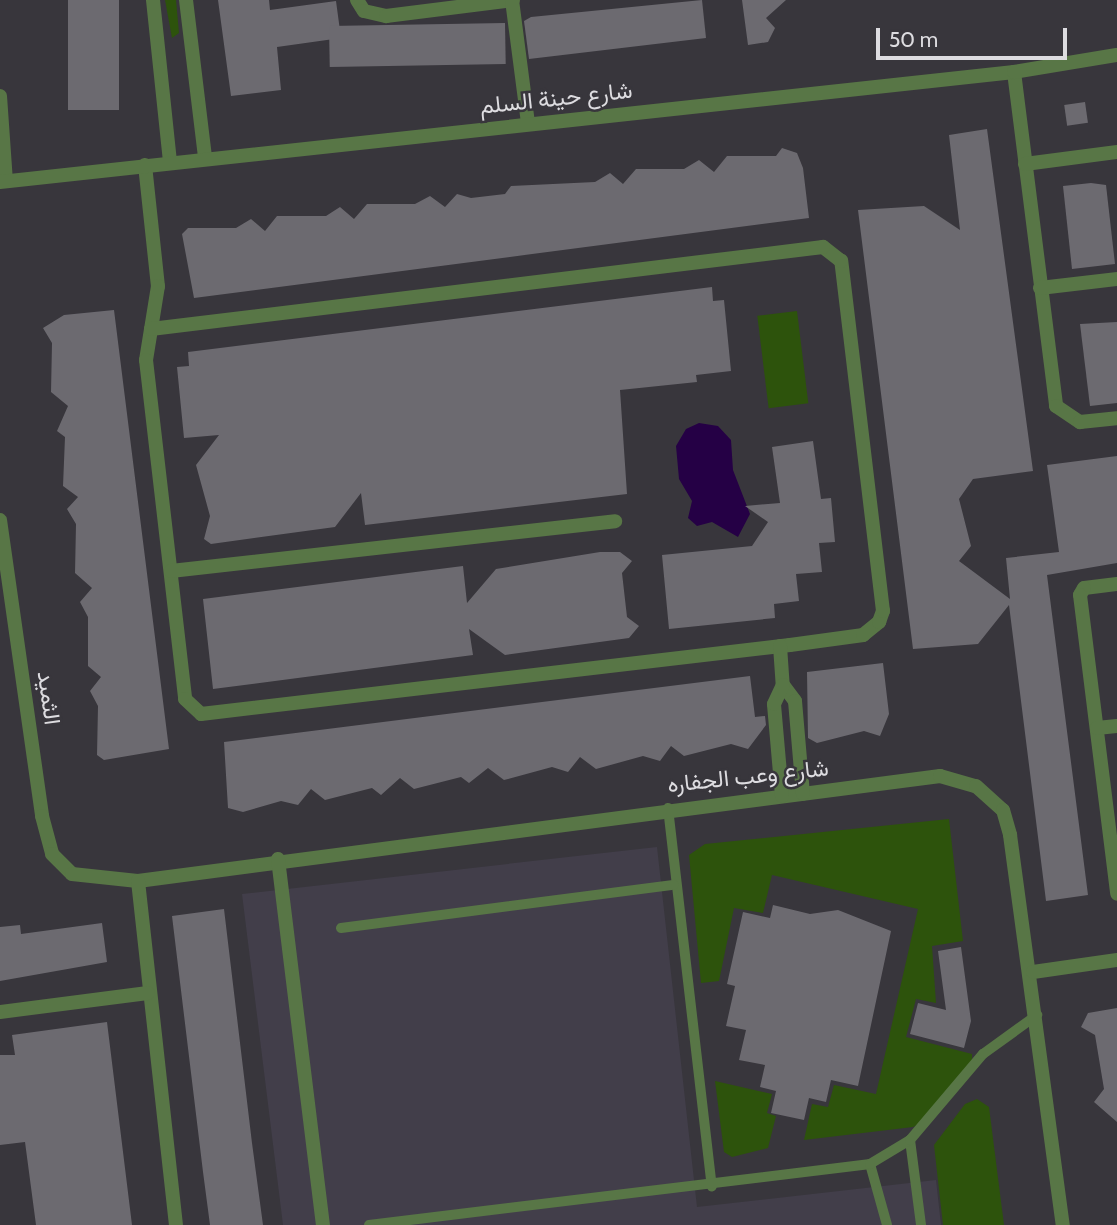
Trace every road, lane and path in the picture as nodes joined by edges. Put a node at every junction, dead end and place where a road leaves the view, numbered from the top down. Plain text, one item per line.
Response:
1 (153, 0) edge
2 (186, 0) edge
3 (357, 0) edge
4 (512, 0) edge
5 (1117, 55) edge
6 (1014, 72) junction
7 (0, 96) edge
8 (528, 124) junction
9 (1117, 152) edge
10 (205, 157) junction
11 (170, 162) junction
12 (1025, 164) junction
13 (145, 165) junction
14 (3, 181) edge
15 (1117, 279) edge
16 (1040, 288) junction
17 (151, 329) junction
18 (1117, 418) edge
19 (0, 520) edge
20 (615, 521) dead end
21 (171, 571) junction
22 (1117, 584) edge
23 (780, 646) junction
24 (783, 685) junction
25 (1117, 726) edge
26 (1097, 728) junction
27 (803, 794) junction
28 (782, 796) junction
29 (668, 808) junction
30 (278, 859) junction
31 (1115, 864) edge
32 (72, 874) joint
33 (138, 881) junction
34 (673, 885) junction
35 (1117, 894) edge
36 (341, 928) dead end
37 (1117, 960) edge
38 (1033, 972) junction
39 (148, 993) junction
40 (0, 1012) edge
41 (1037, 1014) junction
42 (910, 1140) junction
43 (870, 1164) junction
44 (712, 1186) junction
45 (391, 1224) edge
46 (176, 1225) edge
47 (323, 1225) edge
48 (369, 1225) edge
49 (887, 1225) edge
50 (921, 1225) edge
51 (1063, 1225) edge

1 - 11 street
2 - 10 street
3 - 4 street
4 - 8 street
5 - 6 street, شارع حينة السلم
6 - 8 street, شارع حينة السلم
6 - 12 street
7 - 14 street
8 - 10 street, شارع حينة السلم
9 - 12 street
10 - 11 street, شارع حينة السلم
11 - 13 street, شارع حينة السلم
12 - 16 street
13 - 14 street, شارع حينة السلم
13 - 17 street
15 - 16 street
16 - 18 street
17 - 21 street
17 - 23 street
19 - 32 street, الثميد
20 - 21 street
21 - 23 street
22 - 26 street
23 - 24 street
24 - 27 street
24 - 28 street
25 - 26 street
26 - 31 street
27 - 28 street, شارع وعب الجفاره
27 - 38 street, شارع وعب الجفاره
28 - 29 street, شارع وعب الجفاره
29 - 30 street, شارع وعب الجفاره
29 - 34 lane
30 - 33 street, شارع وعب الجفاره
30 - 47 street
31 - 35 street
32 - 33 street, شارع وعب الجفاره
33 - 39 street
34 - 36 lane
34 - 44 lane
37 - 38 street
38 - 41 street, شارع وعب الجفاره
39 - 40 street
39 - 46 street
41 - 42 lane
41 - 51 street, شارع وعب الجفاره
42 - 43 lane
42 - 50 lane
43 - 44 lane
43 - 49 lane
44 - 45 lane
45 - 48 lane

